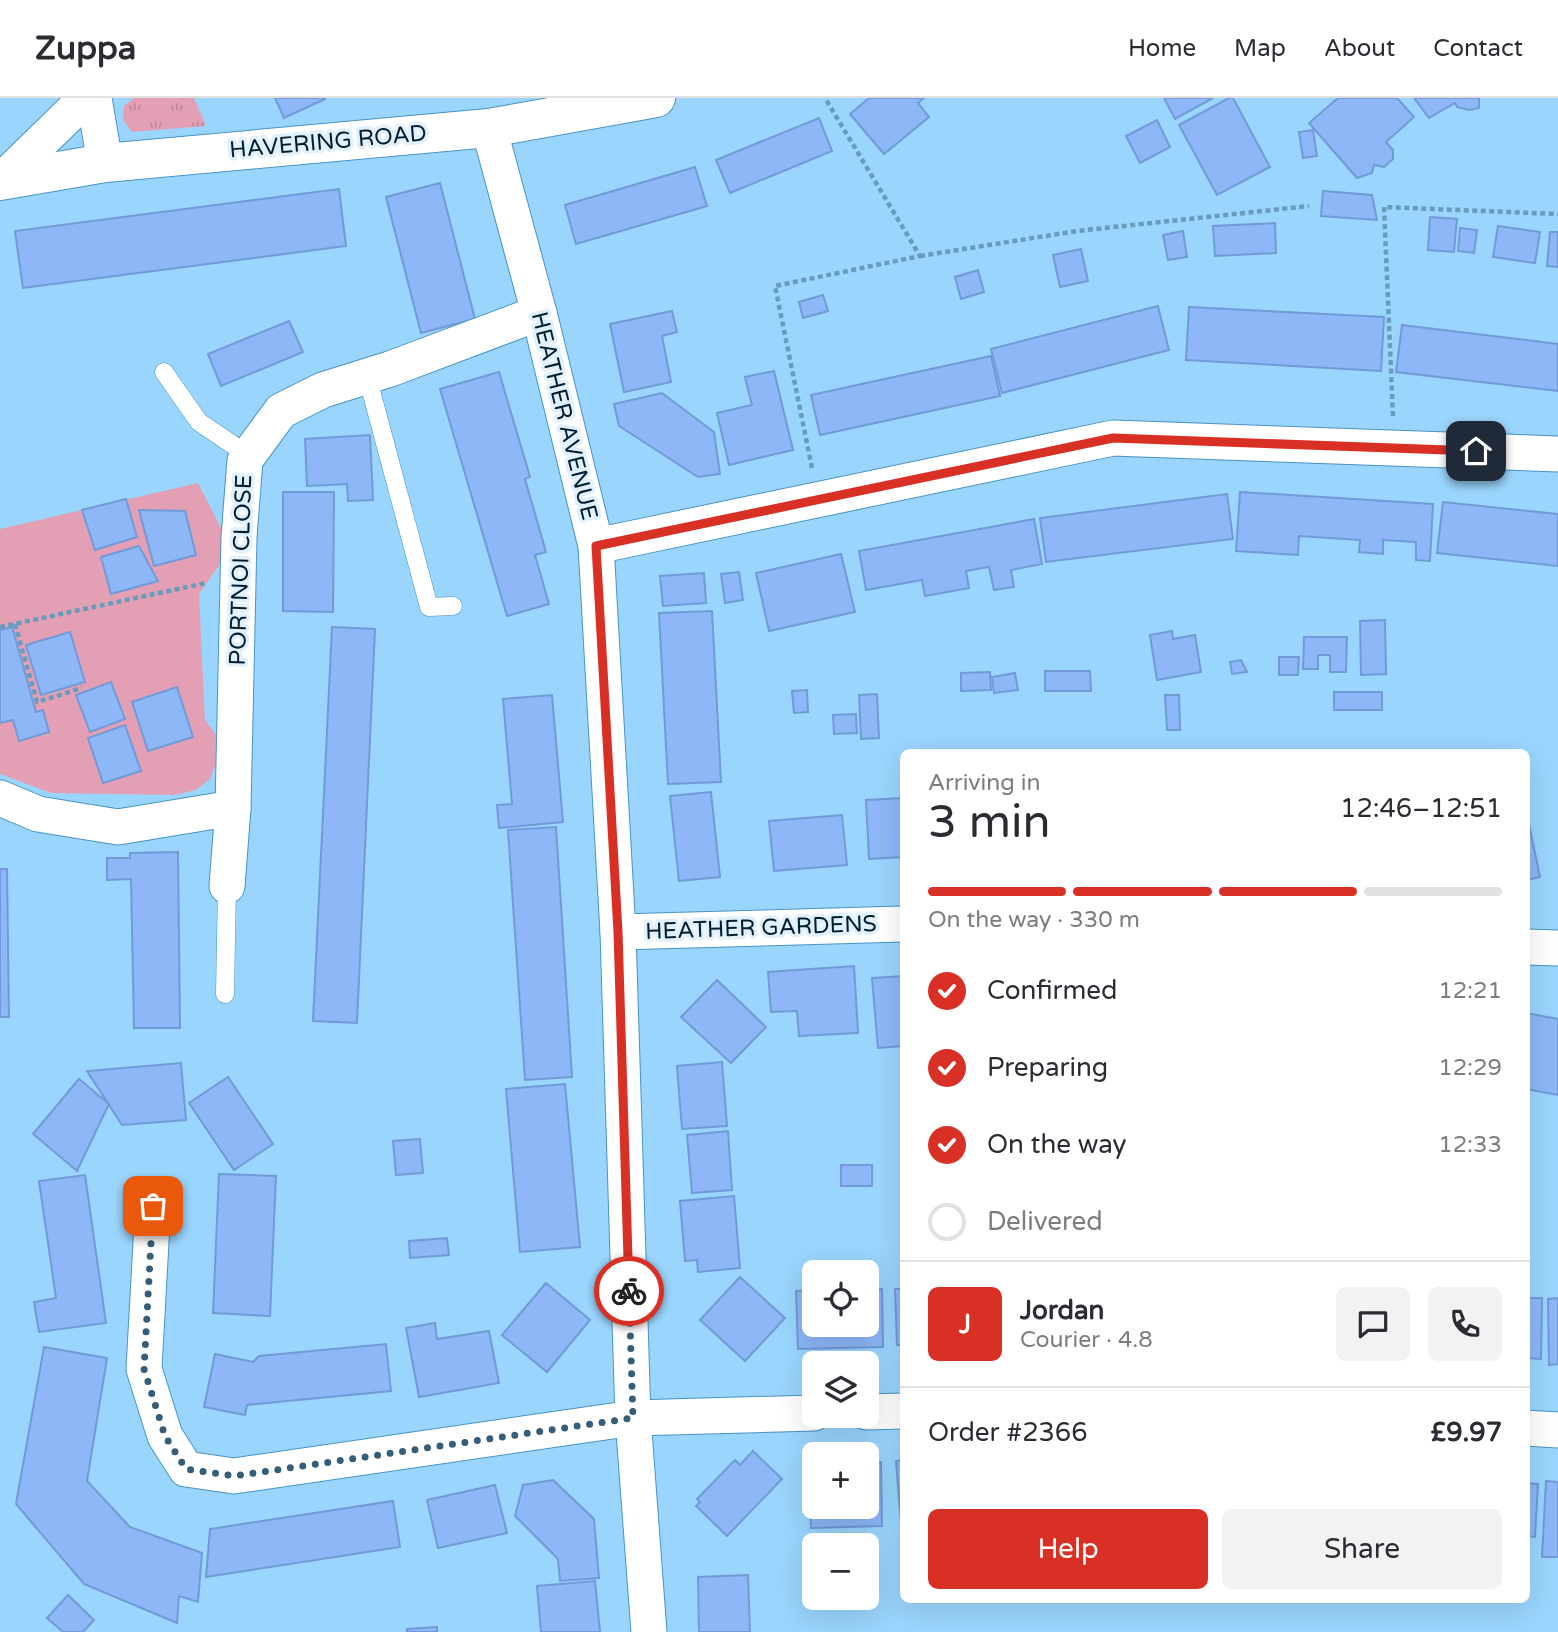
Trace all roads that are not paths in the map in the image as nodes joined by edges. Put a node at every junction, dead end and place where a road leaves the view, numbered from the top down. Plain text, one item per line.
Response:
1 (86, 98) edge
2 (94, 98) edge
3 (656, 98) edge
4 (489, 128) junction
5 (105, 163) junction
6 (1, 181) edge
7 (539, 313) junction
8 (164, 372) dead end
9 (368, 376) junction
10 (1558, 454) edge
11 (248, 456) junction
12 (596, 546) junction
13 (453, 606) dead end
14 (0, 798) edge
15 (233, 808) junction
16 (227, 886) joint
17 (900, 923) edge
18 (618, 932) junction
19 (1530, 947) edge
20 (1558, 948) edge
21 (225, 994) dead end
22 (153, 1206) dead end
23 (900, 1411) edge
24 (879, 1412) edge
25 (802, 1413) edge
26 (633, 1418) junction
27 (1530, 1428) edge
28 (1558, 1430) edge
29 (649, 1632) edge

1 - 6 street
2 - 5 street
3 - 4 main road, HAVERING ROAD
4 - 5 main road, HAVERING ROAD
4 - 7 street, HEATHER AVENUE
5 - 6 main road, HAVERING ROAD
7 - 9 street, PORTNOI CLOSE
7 - 12 street, HEATHER AVENUE
8 - 11 lane
9 - 11 street, PORTNOI CLOSE
9 - 13 lane
10 - 12 street
11 - 15 street, PORTNOI CLOSE
12 - 18 street, HEATHER AVENUE
14 - 15 street
15 - 16 street, PORTNOI CLOSE
16 - 21 lane
17 - 18 street, HEATHER GARDENS
18 - 26 street, HEATHER AVENUE
19 - 20 street
22 - 26 street
23 - 24 street
25 - 26 street
26 - 29 street, HEATHER AVENUE
27 - 28 street

